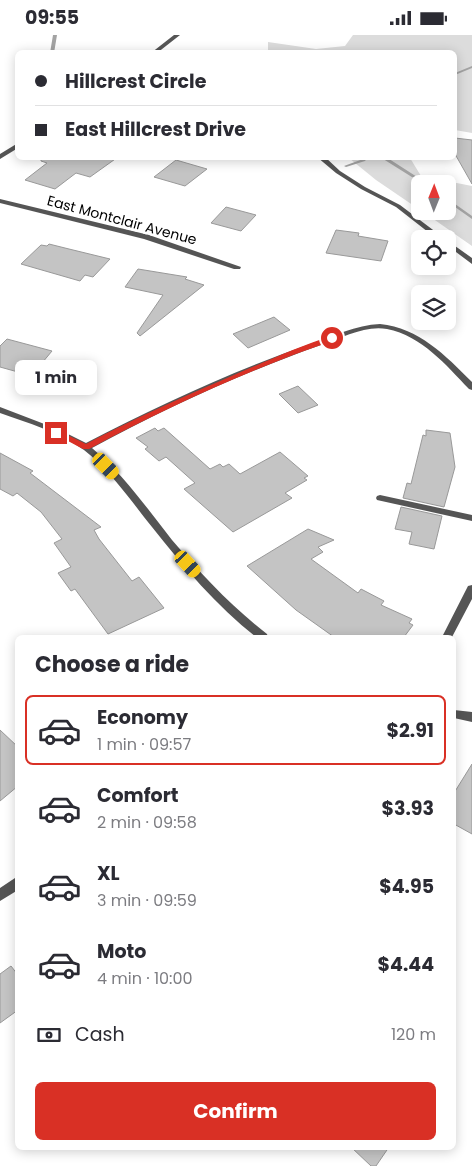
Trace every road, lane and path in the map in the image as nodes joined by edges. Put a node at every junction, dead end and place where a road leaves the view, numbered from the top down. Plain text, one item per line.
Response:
1 (176, 35) edge
2 (157, 50) edge
3 (15, 147) edge
4 (0, 157) edge
5 (324, 160) edge
6 (0, 201) edge
7 (430, 230) edge
8 (456, 249) edge
9 (472, 262) edge
10 (237, 267) dead end
11 (472, 387) edge
12 (0, 411) edge
13 (86, 447) junction
14 (380, 498) dead end
15 (472, 518) edge
16 (472, 589) edge
17 (261, 635) edge
18 (448, 635) edge
19 (456, 714) edge
20 (472, 717) edge
21 (15, 884) edge
22 (0, 895) edge

1 - 2 street
3 - 4 street
5 - 7 street
6 - 10 street, East Montclair Avenue
8 - 9 street
11 - 13 street
12 - 13 street
13 - 17 street
14 - 15 lane
16 - 18 street
19 - 20 street
21 - 22 street

